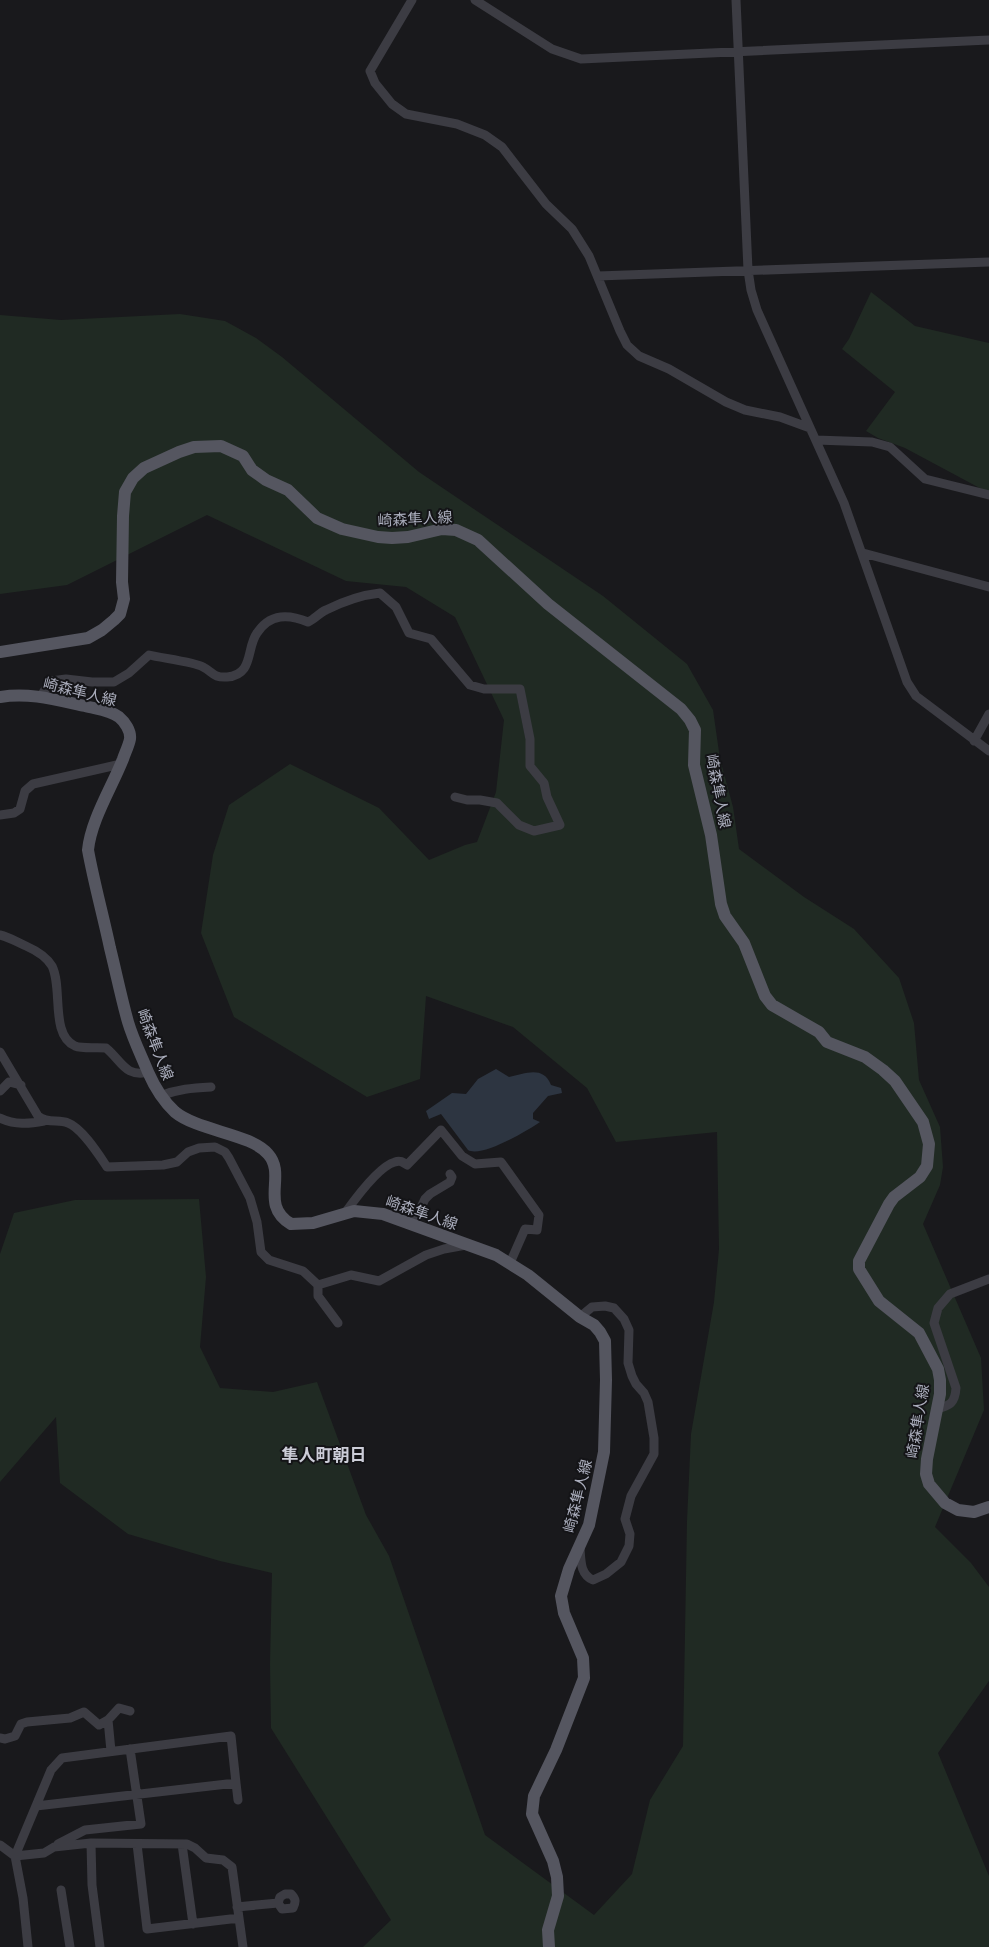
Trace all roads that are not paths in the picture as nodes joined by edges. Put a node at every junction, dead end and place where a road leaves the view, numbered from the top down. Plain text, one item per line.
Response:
1 (412, 0) edge
2 (475, 0) edge
3 (736, 0) edge
4 (989, 40) edge
5 (739, 50) junction
6 (989, 262) edge
7 (748, 270) junction
8 (598, 276) junction
9 (810, 428) junction
10 (816, 440) junction
11 (989, 495) edge
12 (863, 553) junction
13 (989, 586) edge
14 (0, 652) edge
15 (0, 697) edge
16 (40, 697) junction
17 (989, 714) edge
18 (974, 741) junction
19 (989, 751) edge
20 (121, 764) junction
21 (455, 797) dead end
22 (0, 815) edge
23 (0, 935) edge
24 (0, 1052) edge
25 (149, 1072) junction
26 (21, 1085) junction
27 (211, 1087) dead end
28 (0, 1092) edge
29 (160, 1096) junction
30 (0, 1118) edge
31 (44, 1121) junction
32 (450, 1174) dead end
33 (345, 1213) junction
34 (413, 1224) junction
35 (466, 1245) junction
36 (510, 1263) junction
37 (989, 1279) edge
38 (318, 1285) junction
39 (580, 1317) junction
40 (338, 1324) dead end
41 (936, 1409) junction
42 (989, 1507) edge
43 (580, 1548) junction
44 (130, 1711) dead end
45 (108, 1720) junction
46 (0, 1738) edge
47 (130, 1749) junction
48 (110, 1751) junction
49 (236, 1783) junction
50 (136, 1795) junction
51 (238, 1800) dead end
52 (36, 1806) junction
53 (91, 1843) junction
54 (137, 1844) junction
55 (182, 1844) junction
56 (0, 1845) edge
57 (54, 1847) junction
58 (15, 1856) junction
59 (61, 1890) dead end
60 (278, 1903) dead end
61 (237, 1908) junction
62 (239, 1918) junction
63 (193, 1924) junction
64 (28, 1947) edge
65 (70, 1947) edge
66 (100, 1947) edge
67 (243, 1947) edge
68 (549, 1947) edge

1 - 8 street
2 - 5 street
3 - 5 street
4 - 5 street
5 - 7 street
6 - 7 street
7 - 8 street
7 - 9 street
8 - 9 street
9 - 10 street
10 - 11 street
10 - 12 street
12 - 13 street
12 - 18 street
14 - 41 main road, 崎森隼人線
15 - 16 main road, 崎森隼人線
16 - 20 main road, 崎森隼人線
16 - 21 street
17 - 18 street
18 - 19 street
20 - 22 street
20 - 25 main road, 崎森隼人線
23 - 25 street
24 - 26 street
25 - 29 main road, 崎森隼人線
26 - 28 street
26 - 31 street
27 - 29 street
29 - 33 main road, 崎森隼人線
30 - 31 street
31 - 38 street
32 - 34 street
33 - 34 main road, 崎森隼人線
33 - 36 street
34 - 35 main road, 崎森隼人線
35 - 36 main road, 崎森隼人線
35 - 38 street
36 - 39 main road, 崎森隼人線
37 - 41 street
38 - 40 street
39 - 43 main road, 崎森隼人線
39 - 43 street
41 - 42 main road, 崎森隼人線
43 - 68 main road, 崎森隼人線
44 - 45 street
45 - 46 street
45 - 48 street
47 - 48 street
47 - 49 street
47 - 50 street
48 - 52 street
49 - 50 street
49 - 51 street
50 - 52 street
50 - 57 street
52 - 58 street
53 - 54 street
53 - 57 street
53 - 66 street
54 - 55 street
54 - 63 street
55 - 61 street
55 - 63 street
56 - 58 street
57 - 58 street
58 - 64 street
59 - 65 street
60 - 61 street
61 - 62 street
62 - 63 street
62 - 67 street

